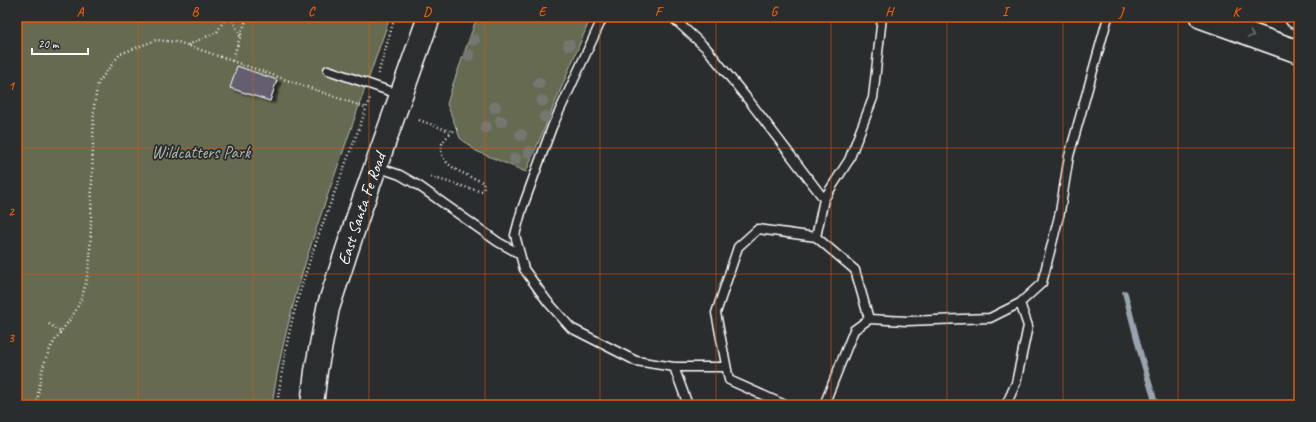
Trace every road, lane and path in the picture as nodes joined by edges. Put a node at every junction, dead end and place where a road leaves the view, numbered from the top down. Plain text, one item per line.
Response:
1 (226, 17) edge
2 (232, 17) edge
3 (247, 17) edge
4 (395, 17) edge
5 (429, 17) edge
6 (604, 17) edge
7 (672, 17) edge
8 (882, 17) edge
9 (1108, 17) edge
10 (1201, 17) edge
11 (1296, 17) edge
12 (1299, 18) edge
13 (240, 36) junction
14 (187, 45) junction
15 (1299, 52) edge
16 (232, 61) junction
17 (328, 70) dead end
18 (374, 86) junction
19 (402, 95) junction
20 (367, 108) junction
21 (419, 120) dead end
22 (457, 129) dead end
23 (452, 132) junction
24 (376, 167) junction
25 (419, 186) junction
26 (824, 199) junction
27 (816, 237) junction
28 (520, 254) junction
29 (1020, 303) junction
30 (868, 319) junction
31 (49, 324) dead end
32 (61, 332) junction
33 (674, 367) junction
34 (726, 367) junction
35 (38, 405) edge
36 (277, 405) edge
37 (312, 405) edge
38 (688, 405) edge
39 (785, 405) edge
40 (824, 405) edge
41 (1006, 405) edge

1 - 14 path
2 - 13 path
3 - 13 path
4 - 18 path
5 - 19 street, East Santa Fe Road
6 - 28 lane
7 - 26 lane
8 - 26 lane
9 - 29 lane
10 -> 15 street
11 - 12 street
13 - 16 path
14 - 16 path
14 - 32 path
16 - 20 path
17 - 18 lane
18 - 19 lane
18 - 20 path
19 - 24 street, East Santa Fe Road
20 - 36 path
21 - 23 path
22 - 23 path
23 - 25 path
24 - 25 lane
24 - 37 street, East Santa Fe Road
25 - 28 lane
26 - 27 lane
27 - 30 lane
27 - 34 lane
28 - 33 lane
29 - 30 lane
29 - 41 lane
30 - 40 lane
31 - 32 path
32 - 35 path
33 - 34 lane
33 - 38 lane
34 - 39 lane

